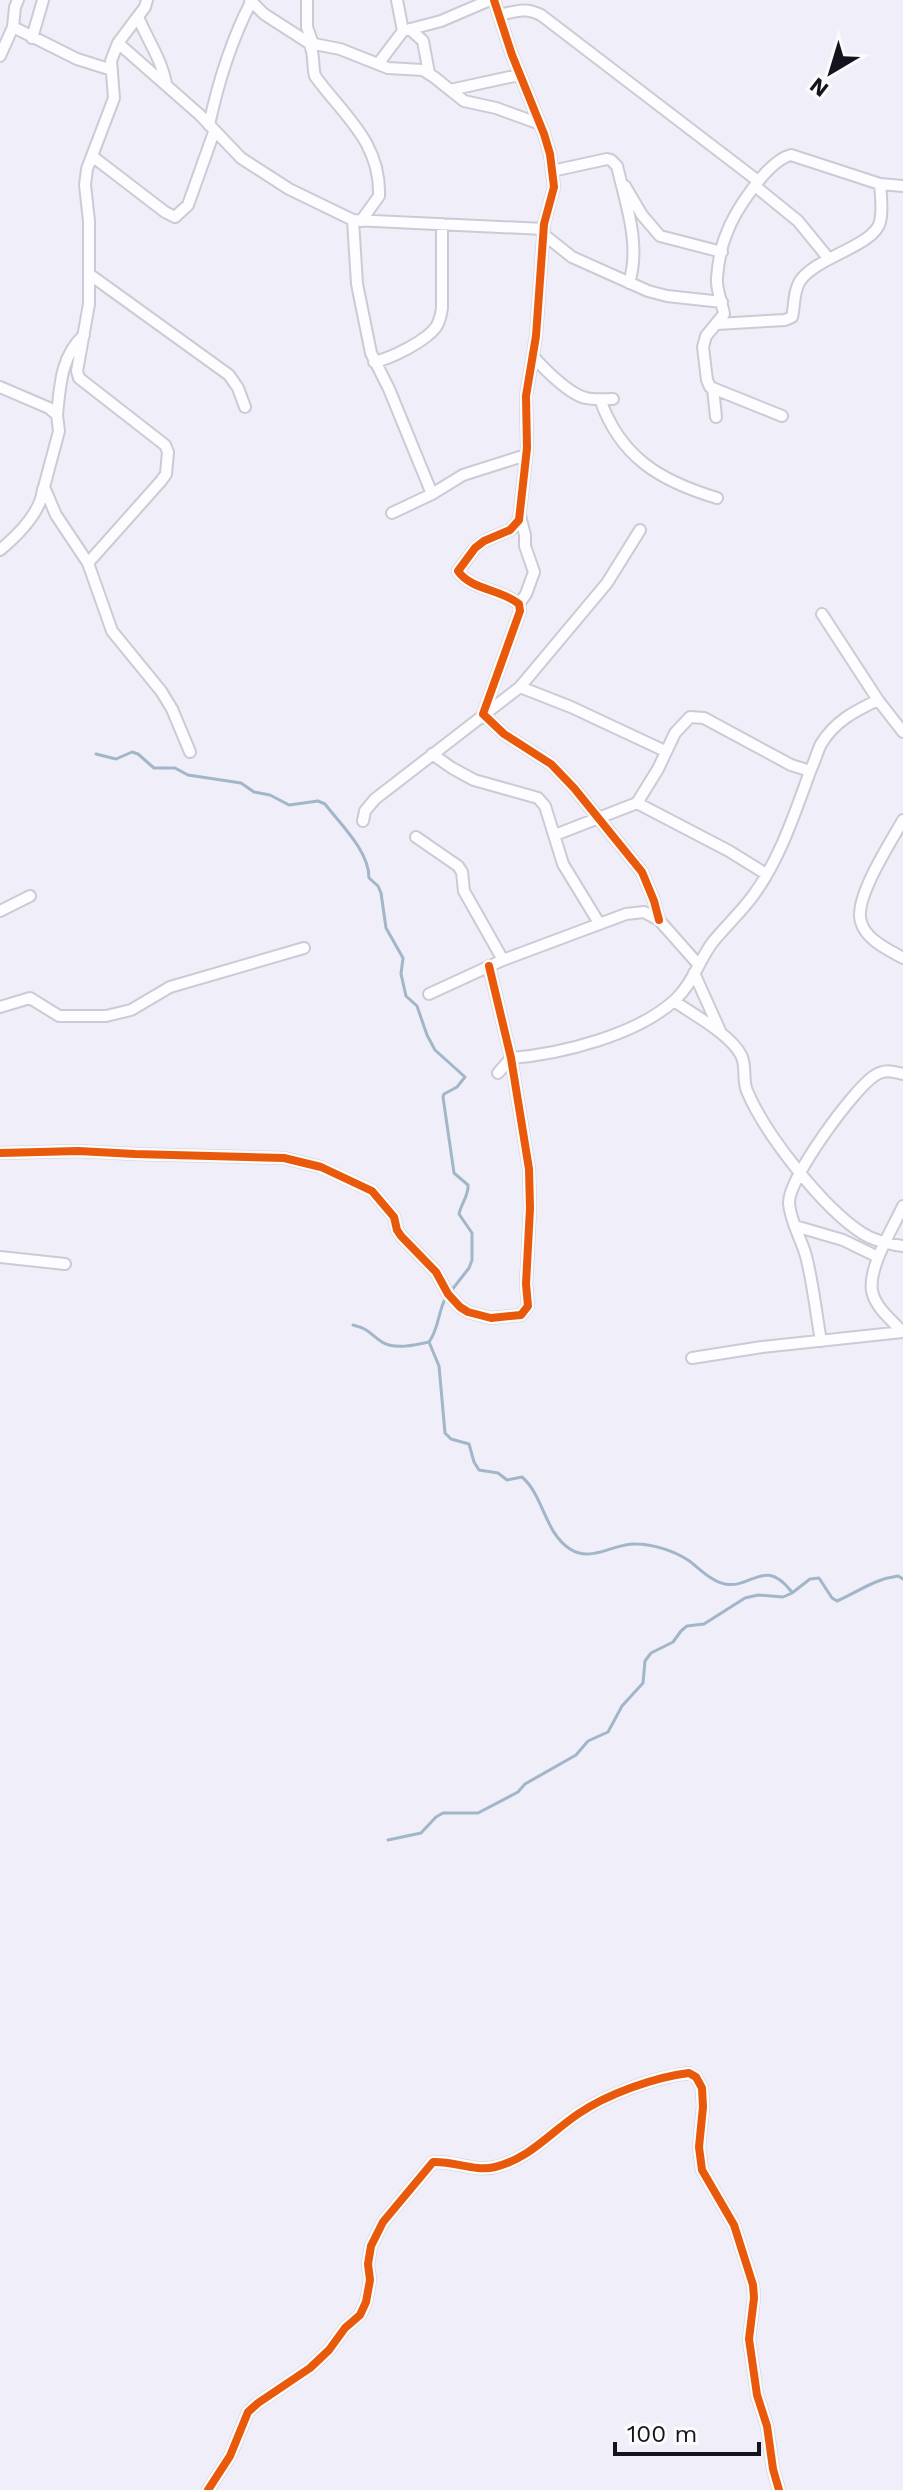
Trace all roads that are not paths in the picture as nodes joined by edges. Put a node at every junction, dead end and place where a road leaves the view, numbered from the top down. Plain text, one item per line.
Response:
1 (18, 0) edge
2 (43, 0) edge
3 (147, 0) edge
4 (307, 0) edge
5 (397, 0) edge
6 (492, 0) edge
7 (250, 1) edge
8 (500, 15) junction
9 (138, 17) junction
10 (13, 27) junction
11 (406, 30) junction
12 (32, 38) junction
13 (118, 43) junction
14 (311, 43) junction
15 (0, 56) edge
16 (378, 64) junction
17 (112, 70) junction
18 (429, 73) junction
19 (519, 75) junction
20 (166, 84) junction
21 (450, 90) junction
22 (540, 124) junction
23 (211, 128) junction
24 (92, 156) junction
25 (552, 171) junction
26 (619, 177) junction
27 (757, 184) junction
28 (880, 184) junction
29 (903, 186) edge
30 (357, 220) junction
31 (442, 224) junction
32 (544, 232) junction
33 (722, 252) junction
34 (829, 259) junction
35 (89, 274) junction
36 (629, 283) junction
37 (722, 302) junction
38 (717, 324) junction
39 (84, 335) junction
40 (533, 356) junction
41 (374, 362) junction
42 (0, 387) edge
43 (713, 388) junction
44 (600, 399) junction
45 (613, 399) dead end
46 (245, 407) dead end
47 (57, 415) junction
48 (782, 416) dead end
49 (716, 417) dead end
50 (526, 455) junction
51 (44, 487) junction
52 (432, 494) junction
53 (717, 498) dead end
54 (392, 513) dead end
55 (520, 516) junction
56 (640, 530) dead end
57 (0, 550) edge
58 (88, 563) junction
59 (519, 604) junction
60 (822, 614) dead end
61 (520, 687) junction
62 (878, 700) junction
63 (483, 714) junction
64 (903, 732) edge
65 (665, 751) junction
66 (190, 752) dead end
67 (432, 754) junction
68 (811, 769) junction
69 (637, 803) junction
70 (598, 817) junction
71 (903, 820) edge
72 (363, 821) dead end
73 (555, 835) junction
74 (416, 837) dead end
75 (890, 845) junction
76 (903, 850) edge
77 (766, 874) junction
78 (30, 896) dead end
79 (0, 911) edge
80 (659, 920) junction
81 (599, 923) junction
82 (304, 948) dead end
83 (903, 958) edge
84 (503, 960) junction
85 (489, 966) junction
86 (696, 968) junction
87 (429, 994) dead end
88 (674, 1001) junction
89 (0, 1007) edge
90 (722, 1035) junction
91 (511, 1058) junction
92 (498, 1073) dead end
93 (903, 1074) edge
94 (0, 1153) edge
95 (799, 1173) junction
96 (903, 1206) edge
97 (795, 1226) junction
98 (885, 1243) junction
99 (903, 1246) edge
100 (0, 1257) edge
101 (878, 1257) junction
102 (65, 1264) dead end
103 (903, 1332) edge
104 (821, 1341) junction
105 (692, 1358) dead end
106 (208, 2490) edge
107 (779, 2490) edge

1 - 10 street
2 - 12 street
3 - 9 street
4 - 14 street
5 - 11 street
6 - 8 street
6 - 11 street
7 - 14 street
7 - 23 street
8 - 19 street
8 - 27 street
9 - 13 street
9 - 20 street
10 - 12 street
10 - 15 street
11 - 16 street
11 - 18 street
12 - 17 street
13 - 17 street
13 - 20 street
14 - 16 street
14 - 30 street
16 - 18 street
17 - 24 street
18 - 21 street
19 - 21 street
19 - 22 street
20 - 23 street
21 - 22 street
22 - 25 street
23 - 24 street
23 - 30 street
24 - 35 street
25 - 26 street
25 - 32 street
26 - 33 street
26 - 36 street
27 - 28 street
27 - 33 street
27 - 34 street
28 - 29 street
28 - 34 street
30 - 31 street
30 - 41 street
31 - 32 street
31 - 41 street
32 - 36 street
32 - 40 street
33 - 37 street
34 - 38 street
35 - 39 street
35 - 46 street
36 - 37 street
37 - 38 street
38 - 43 street
39 - 47 street
39 - 58 street
40 - 44 street
40 - 50 street
41 - 52 street
42 - 47 street
43 - 48 street
43 - 49 street
44 - 45 street
44 - 53 street
47 - 51 street
50 - 52 street
50 - 55 street
51 - 57 street
51 - 58 street
52 - 54 street
55 - 59 street
55 - 59 street
56 - 61 street
58 - 66 street
59 - 63 street
60 - 62 street
61 - 63 street
61 - 65 street
62 - 64 street
62 - 68 street
63 - 67 street
63 - 70 street
65 - 68 street
65 - 69 street
67 - 72 street
67 - 73 street
68 - 77 street
69 - 70 street
69 - 77 street
70 - 73 street
70 - 80 street
71 - 75 street
73 - 81 street
74 - 84 street
75 - 76 street
75 - 83 street
77 - 86 street
78 - 79 street
80 - 81 street
80 - 86 street
81 - 84 street
82 - 89 street
84 - 85 street
85 - 87 street
85 - 91 street
86 - 88 street
86 - 90 street
88 - 90 street
88 - 91 street
90 - 95 street
91 - 92 street
91 - 94 street
93 - 95 street
95 - 97 street
95 - 98 street
96 - 98 street
97 - 101 street
97 - 104 street
98 - 99 street
98 - 101 street
100 - 102 street
101 - 103 street
103 - 104 street
104 - 105 street
106 - 107 street

